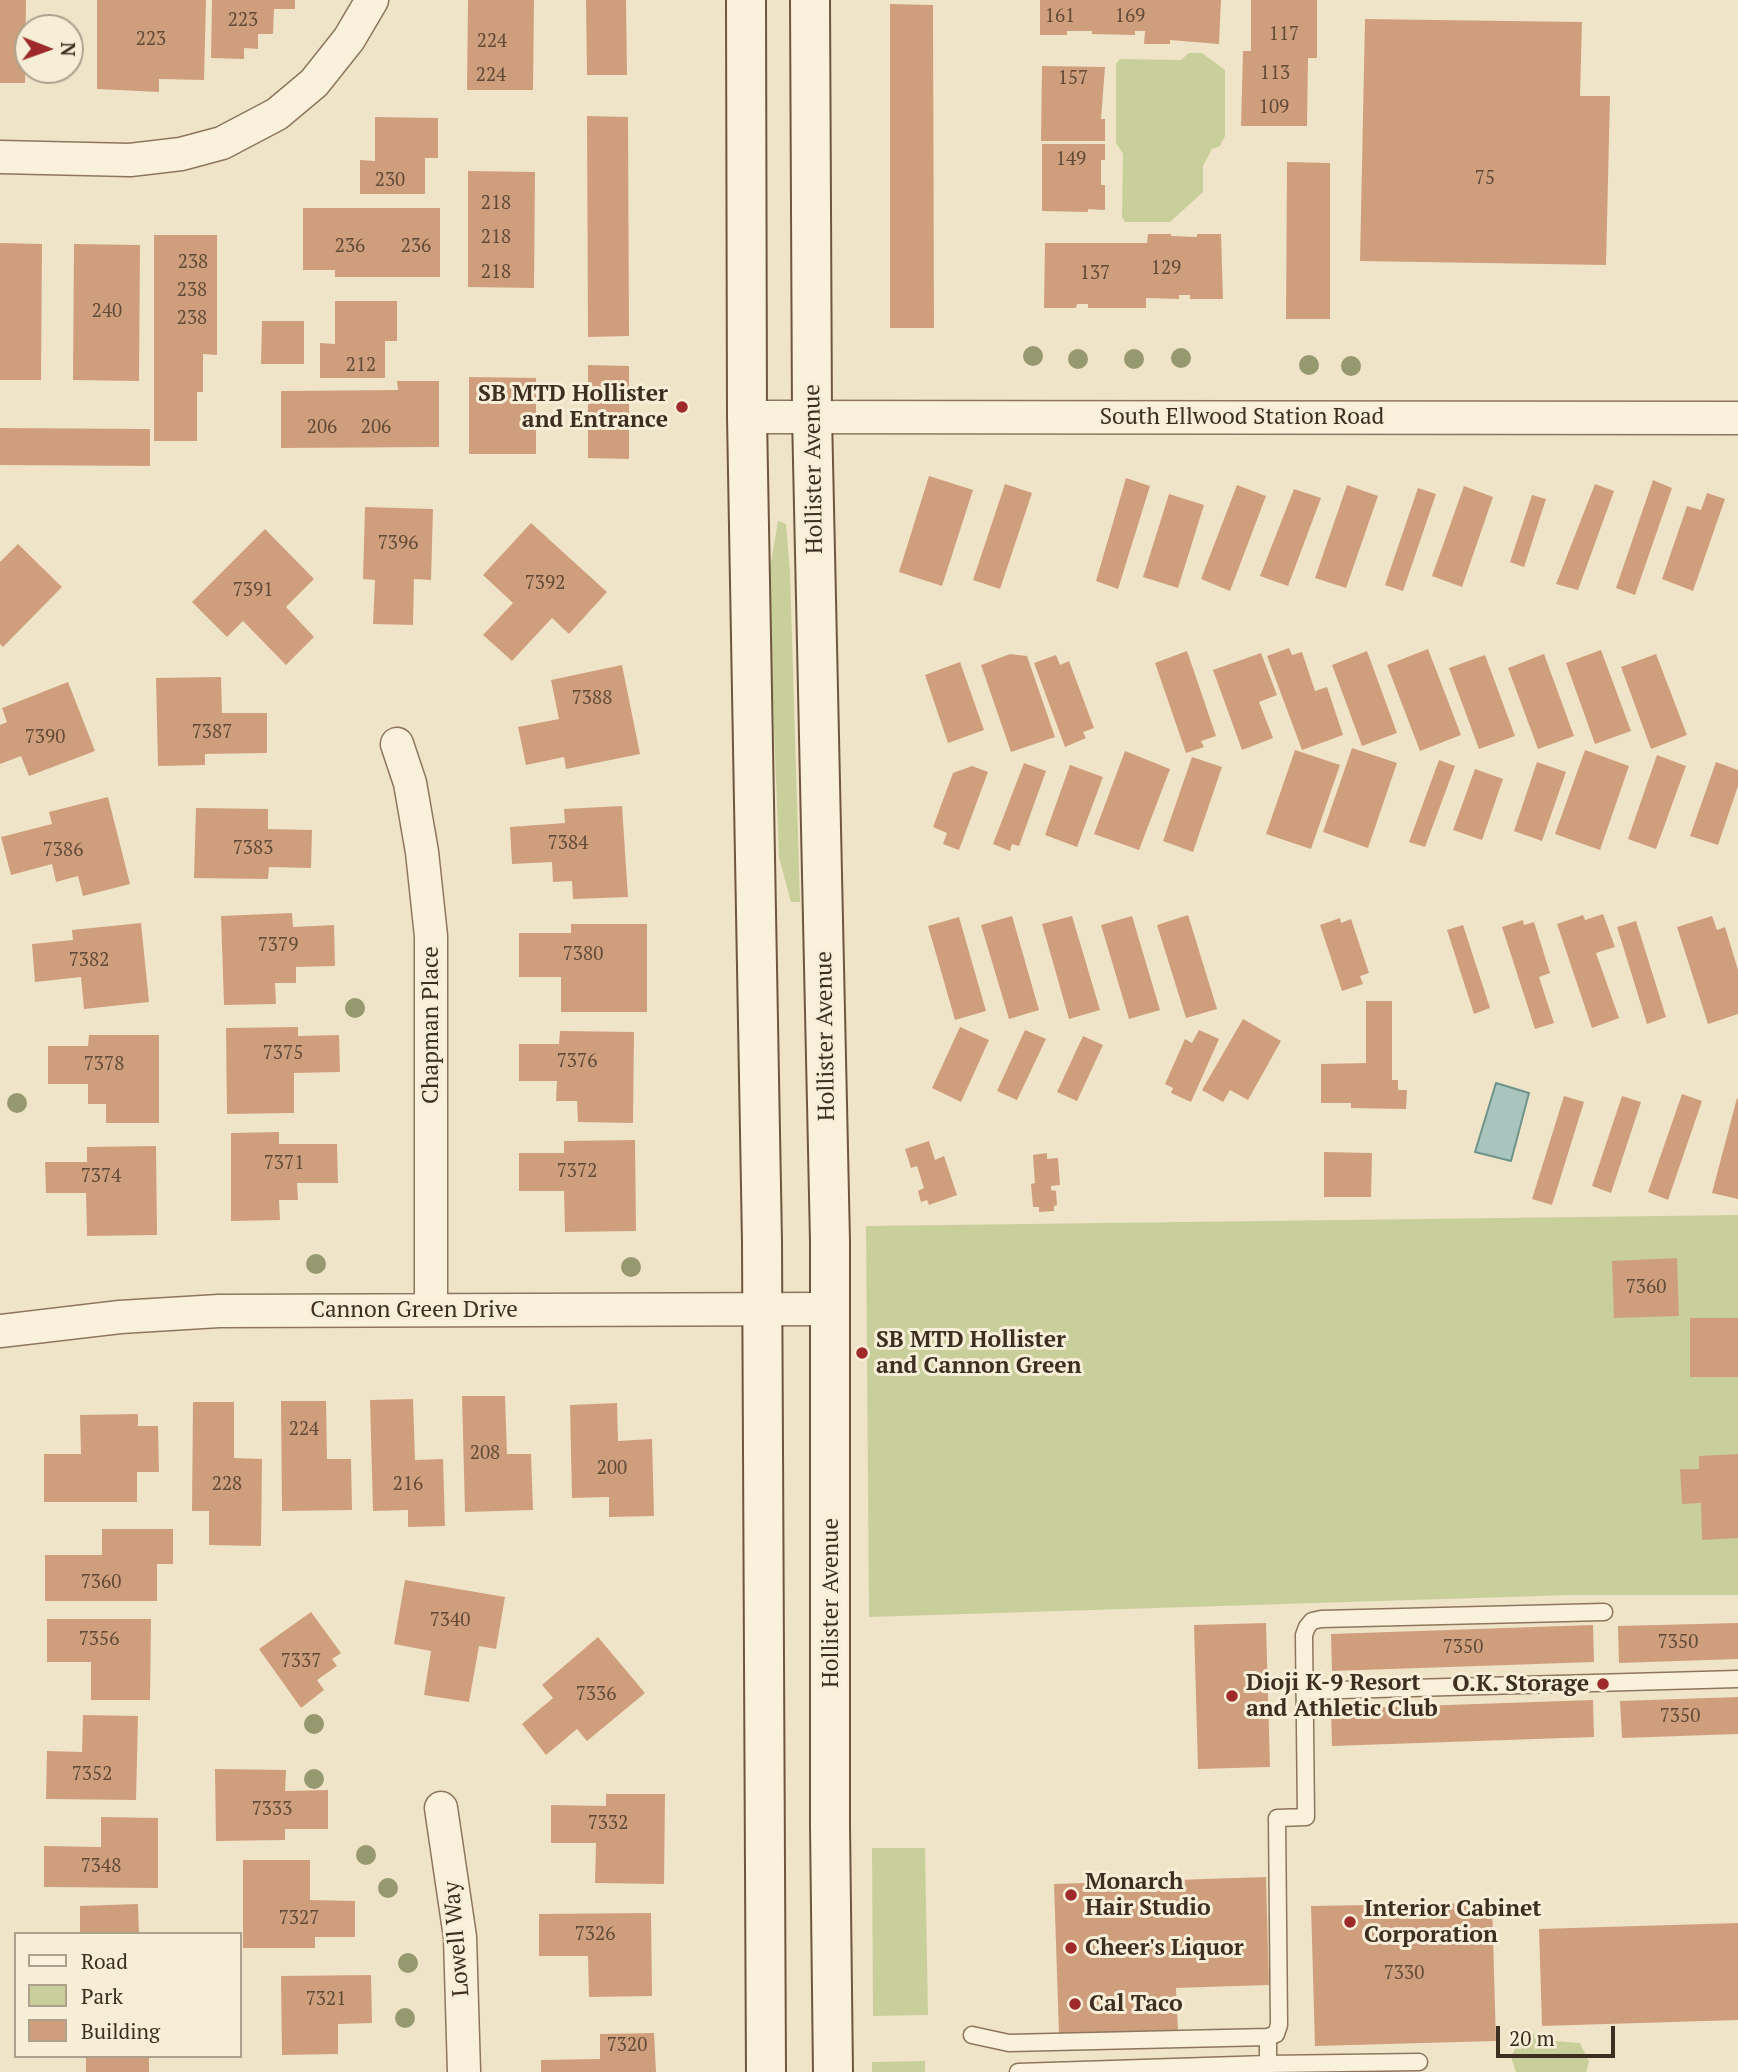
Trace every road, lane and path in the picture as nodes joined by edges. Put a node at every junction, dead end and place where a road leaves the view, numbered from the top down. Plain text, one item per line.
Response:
1 (372, 0) edge
2 (746, 0) edge
3 (810, 0) edge
4 (0, 158) edge
5 (813, 415) junction
6 (747, 416) junction
7 (1738, 418) edge
8 (397, 744) dead end
9 (431, 1309) junction
10 (761, 1309) junction
11 (830, 1309) junction
12 (0, 1331) edge
13 (1604, 1612) dead end
14 (1738, 1679) edge
15 (1304, 1691) junction
16 (441, 1808) dead end
17 (972, 2035) dead end
18 (1268, 2037) junction
19 (1419, 2062) dead end
20 (1268, 2064) junction
21 (1156, 2070) edge
22 (464, 2072) edge
23 (766, 2072) edge
24 (832, 2072) edge
25 (1018, 2072) edge

1 - 4 street
2 - 6 main road
3 - 5 main road, Hollister Avenue
5 - 6 street, South Ellwood Station Road
5 - 7 street, South Ellwood Station Road
5 - 11 main road, Hollister Avenue
6 - 10 main road
8 - 9 street, Chapman Place
9 - 10 street, Cannon Green Drive
9 - 12 street, Cannon Green Drive
10 - 11 street, Cannon Green Drive
10 - 23 main road
11 - 24 main road, Hollister Avenue
13 - 15 lane
14 - 15 lane
15 - 18 lane
16 - 22 street, Lowell Way
17 - 18 lane
18 - 20 lane
19 - 20 lane
20 - 21 lane
21 - 25 lane

